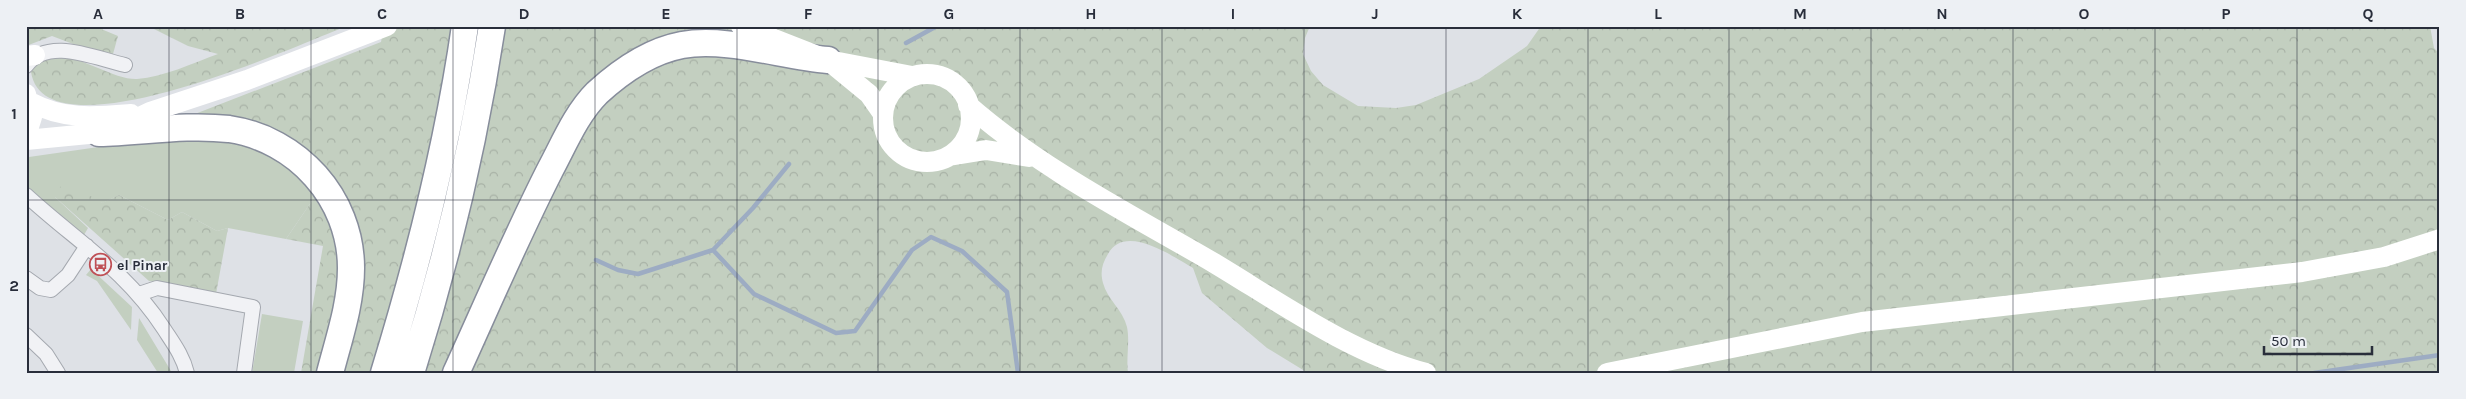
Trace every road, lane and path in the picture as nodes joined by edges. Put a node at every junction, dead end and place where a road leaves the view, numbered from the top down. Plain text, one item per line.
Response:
1 (387, 26) edge
2 (492, 26) edge
3 (741, 26) edge
4 (465, 27) edge
5 (29, 59) edge
6 (828, 60) junction
7 (126, 65) dead end
8 (912, 76) junction
9 (28, 98) edge
10 (968, 105) junction
11 (150, 112) junction
12 (883, 114) junction
13 (99, 132) junction
14 (26, 138) edge
15 (950, 156) junction
16 (1034, 158) junction
17 (26, 195) edge
18 (26, 202) edge
19 (45, 213) junction
20 (2440, 239) edge
21 (87, 246) junction
22 (26, 278) edge
23 (139, 294) junction
24 (26, 335) edge
25 (58, 373) edge
26 (187, 373) edge
27 (244, 373) edge
28 (330, 373) edge
29 (384, 373) edge
30 (411, 373) edge
31 (456, 373) edge
32 (1426, 373) edge
33 (1607, 373) edge

1 - 11 main road
2 - 30 highway
3 - 6 main road
4 - 29 highway
5 - 7 street
6 - 8 main road
6 - 12 main road
6 - 31 highway
8 - 10 main road
8 - 12 main road
9 - 11 main road
9 - 14 main road
10 - 15 main road
10 - 16 main road
11 - 13 main road
12 - 15 main road
13 - 14 main road
13 - 28 highway
15 - 16 main road
16 - 32 main road
17 - 19 street
18 - 19 street
19 - 21 street
20 - 33 main road
21 - 22 street
21 - 23 street
23 - 26 street
23 - 27 street
24 - 25 street

